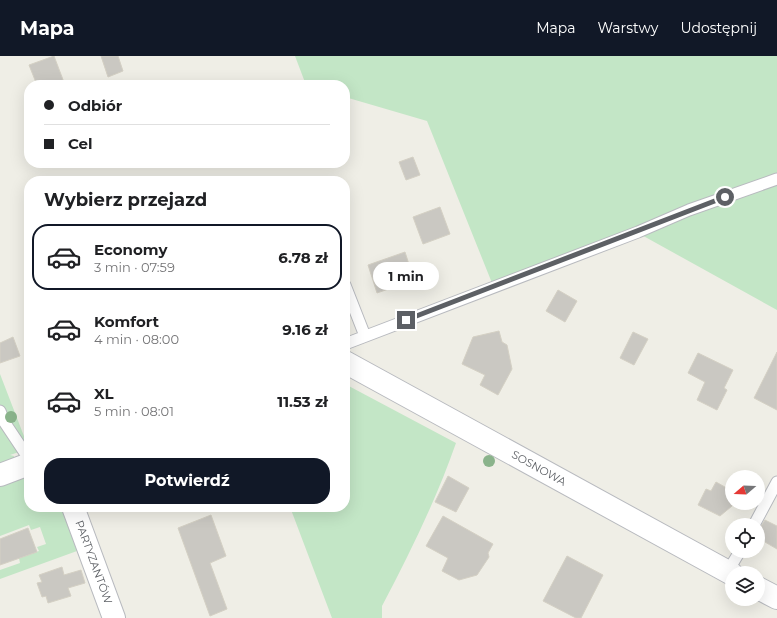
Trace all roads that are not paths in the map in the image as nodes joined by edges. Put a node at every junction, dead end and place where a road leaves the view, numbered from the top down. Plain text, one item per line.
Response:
1 (777, 179) edge
2 (350, 298) edge
3 (365, 336) junction
4 (350, 342) edge
5 (350, 365) edge
6 (0, 411) edge
7 (24, 452) edge
8 (24, 466) edge
9 (0, 475) edge
10 (777, 482) edge
11 (75, 512) edge
12 (758, 518) edge
13 (725, 569) edge
14 (765, 592) edge
15 (777, 598) edge
16 (114, 618) edge

1 - 3 lane
2 - 3 lane
3 - 4 lane
5 - 13 street, SOSNOWA
6 - 7 lane
8 - 9 street
10 - 12 lane
11 - 16 street, PARTYZANTÓW
14 - 15 street

